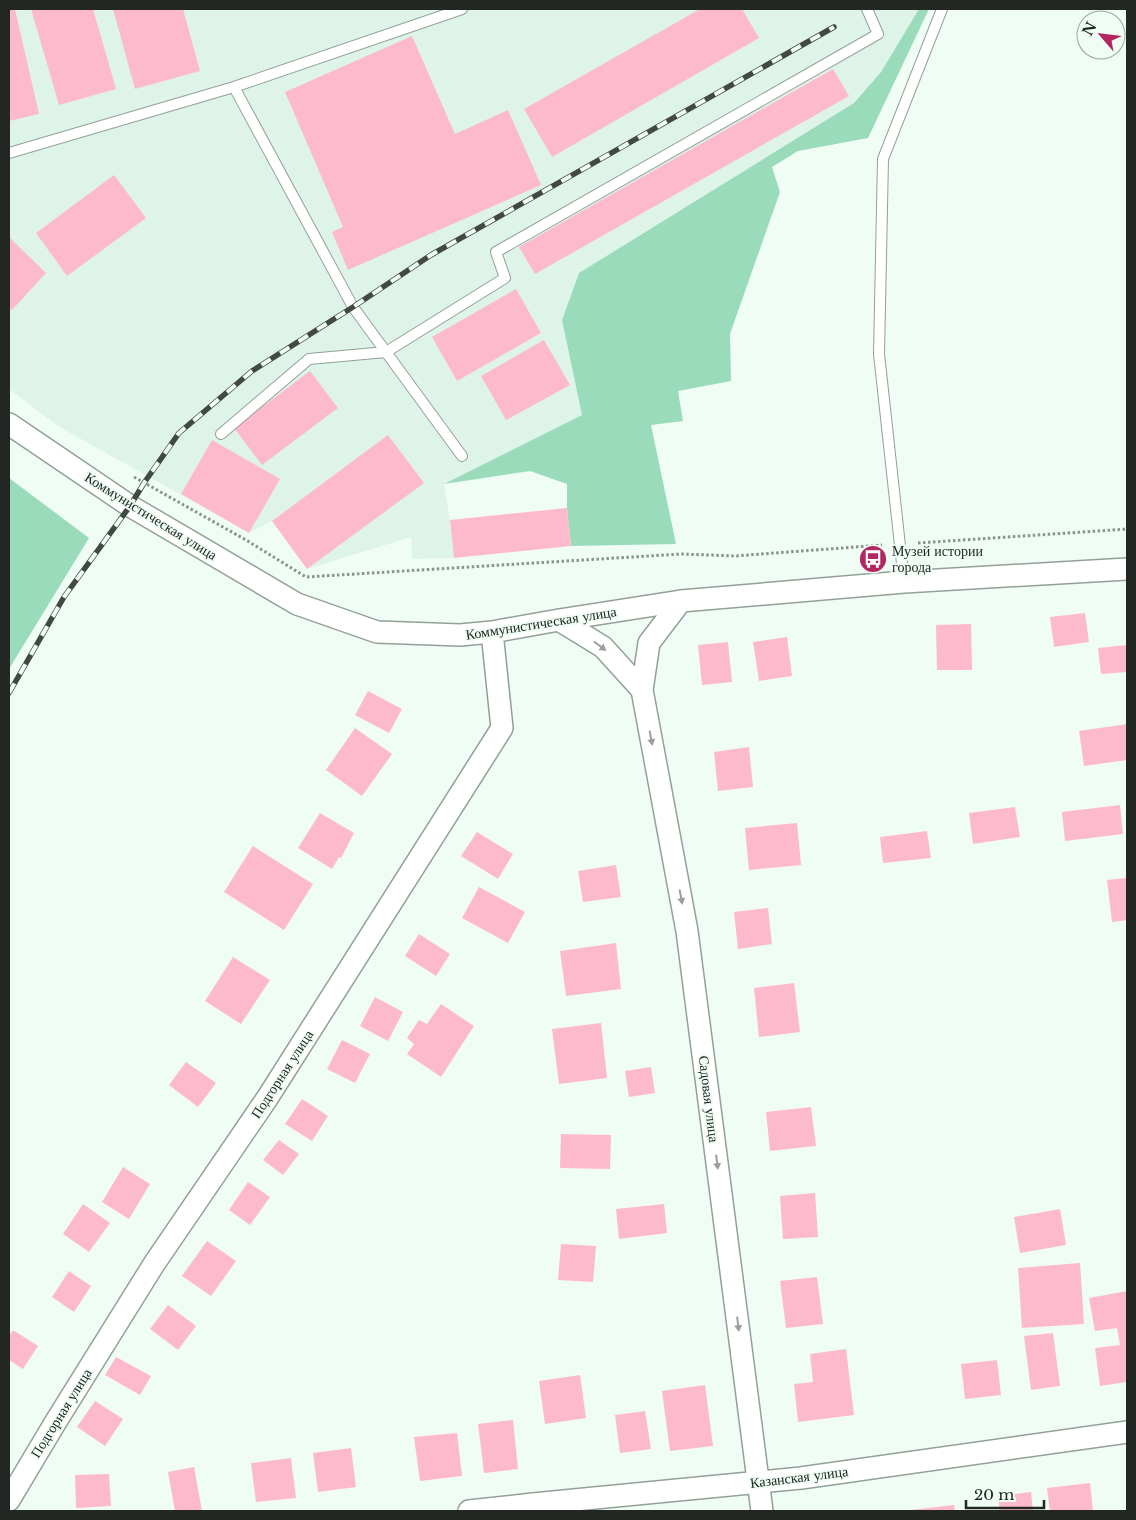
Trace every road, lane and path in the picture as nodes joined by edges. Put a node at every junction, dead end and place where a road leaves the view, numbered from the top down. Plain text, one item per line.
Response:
1 (462, 9) edge
2 (867, 9) edge
3 (942, 9) edge
4 (234, 87) junction
5 (9, 153) edge
6 (386, 352) junction
7 (9, 424) edge
8 (221, 434) dead end
9 (462, 456) dead end
10 (127, 474) dead end
11 (1127, 529) edge
12 (901, 544) junction
13 (1127, 569) edge
14 (904, 582) junction
15 (680, 601) junction
16 (558, 620) junction
17 (492, 632) junction
18 (642, 690) junction
19 (1127, 1432) edge
20 (759, 1483) junction
21 (9, 1500) edge
22 (533, 1508) edge
23 (469, 1511) edge
24 (762, 1511) edge

1 - 4 lane
2 - 6 lane
3 - 12 lane
4 - 5 lane
4 - 6 lane
6 - 8 lane
6 - 9 lane
7 - 17 street, Коммунистическая улица
10 - 12 path
11 - 12 path
12 - 14 lane
13 - 14 street, Коммунистическая улица
14 - 15 street, Коммунистическая улица
15 - 16 street, Коммунистическая улица
15 - 18 street, Садовая улица
16 - 17 street, Коммунистическая улица
16 -> 18 street
17 - 21 street, Подгорная улица
18 -> 20 street, Садовая улица
19 - 20 street, Казанская улица
20 - 22 street, Казанская улица
20 - 24 street, Садовая улица
22 - 23 street, Казанская улица

